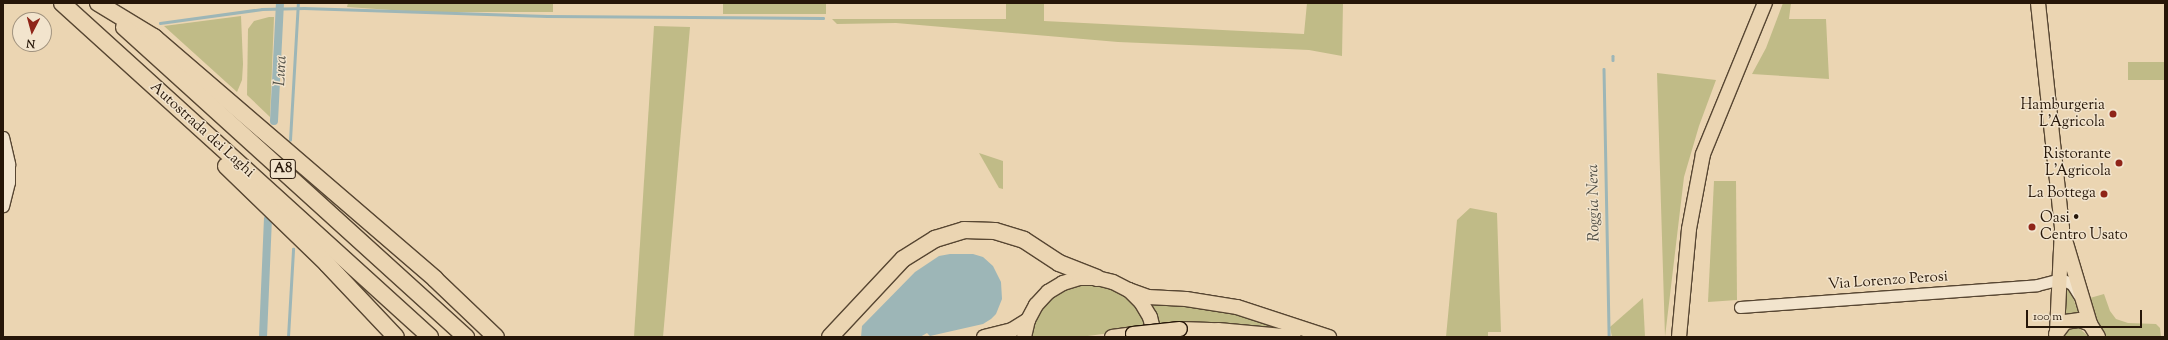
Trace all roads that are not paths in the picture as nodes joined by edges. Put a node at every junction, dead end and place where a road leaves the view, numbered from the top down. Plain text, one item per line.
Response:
1 (62, 3) edge
2 (98, 3) edge
3 (1764, 3) edge
4 (2038, 3) edge
5 (203, 132) junction
6 (3, 136) edge
7 (3, 206) edge
8 (2062, 229) junction
9 (1097, 278) junction
10 (2061, 279) junction
11 (2037, 285) junction
12 (1129, 290) junction
13 (2059, 305) junction
14 (2086, 306) junction
15 (1740, 307) dead end
16 (1028, 320) junction
17 (2090, 324) junction
18 (2056, 334) edge
19 (396, 337) edge
20 (430, 337) edge
21 (466, 337) edge
22 (496, 337) edge
23 (830, 337) edge
24 (984, 337) edge
25 (1024, 337) edge
26 (1112, 337) edge
27 (1155, 337) edge
28 (1294, 337) edge
29 (1329, 337) edge
30 (1679, 337) edge
31 (2098, 337) edge

1 - 5 highway, Autostrada dei Laghi / A8
2 - 21 highway, Autostrada dei Laghi / A8
2 - 22 highway
3 - 30 main road
4 - 8 main road
5 - 19 highway
5 - 20 highway, Autostrada dei Laghi / A8
6 - 7 street
8 - 10 main road
8 - 14 main road
9 - 12 main road
9 - 16 main road
9 - 23 highway
10 - 11 street, Via Lorenzo Perosi
10 - 13 main road
10 - 14 street
11 - 13 street
11 - 15 street, Via Lorenzo Perosi
12 - 27 main road
12 - 29 main road
13 - 18 main road
14 - 17 main road
16 - 24 main road
16 - 25 main road
17 - 18 main road
17 - 31 main road
26 - 28 main road, bridge

